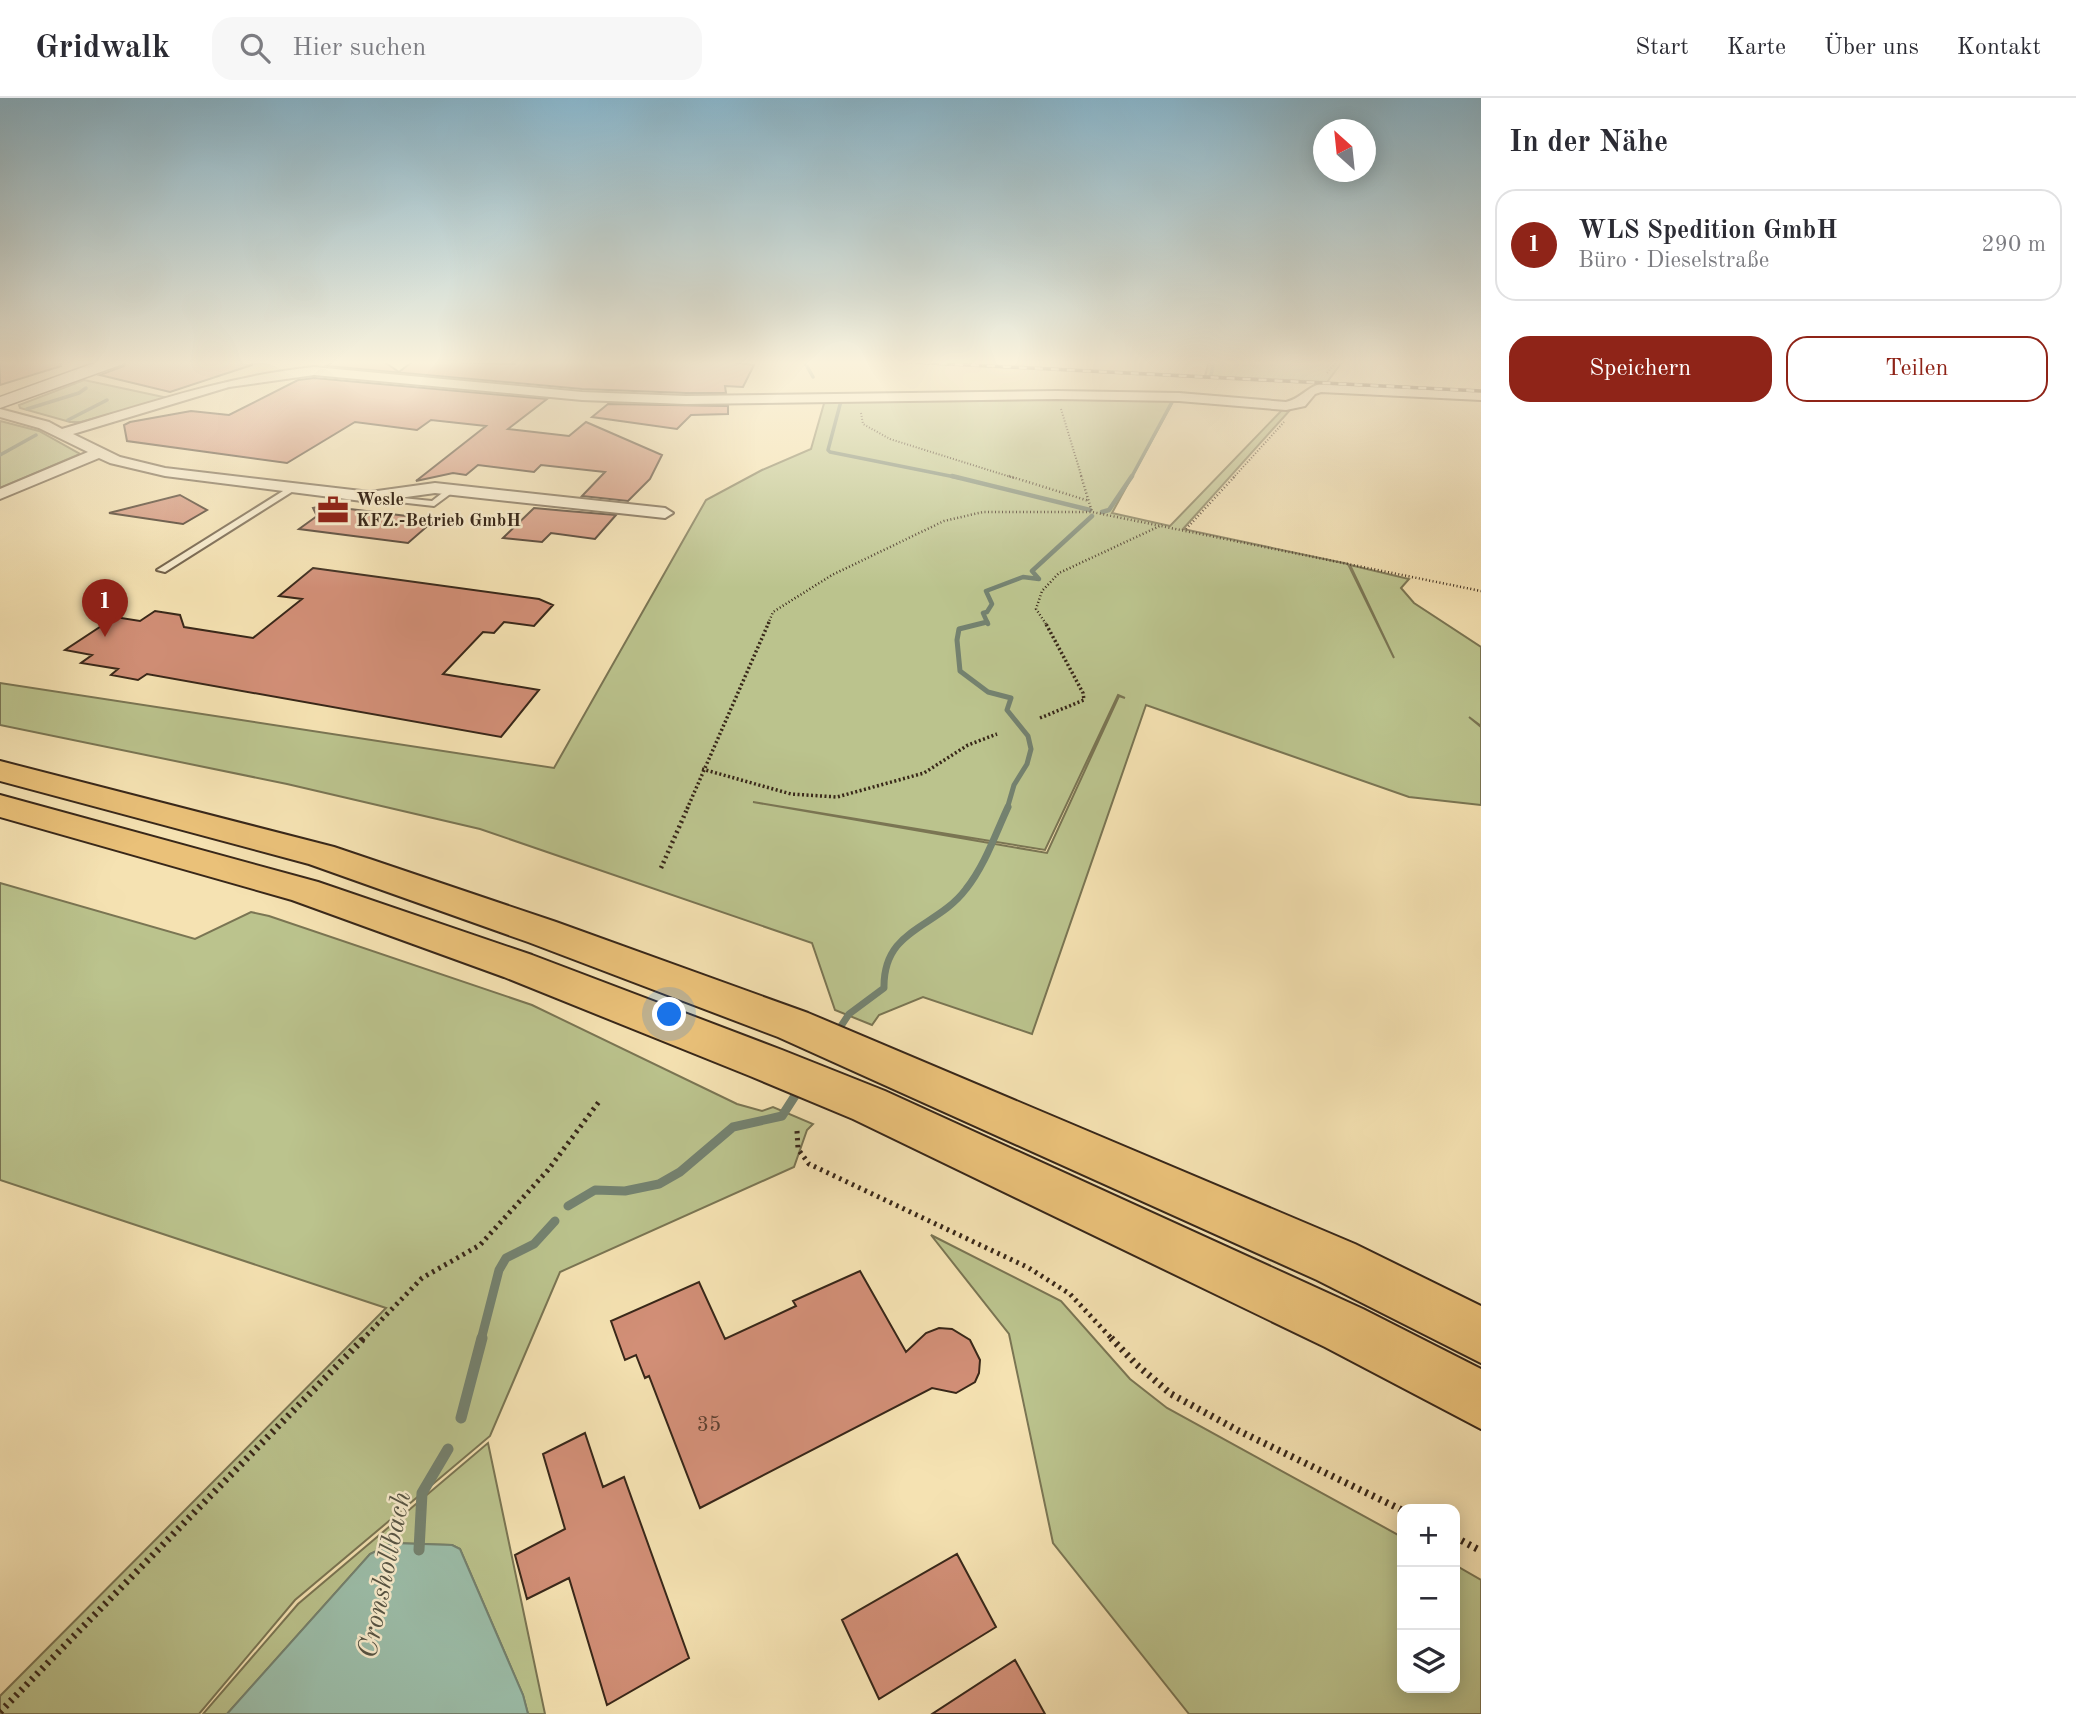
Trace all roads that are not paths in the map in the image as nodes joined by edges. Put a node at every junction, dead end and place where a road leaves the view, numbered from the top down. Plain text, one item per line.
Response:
1 (68, 436) edge
2 (99, 453) junction
3 (294, 488) junction
4 (0, 494) edge
5 (665, 513) dead end
6 (162, 570) dead end
7 (0, 771) edge
8 (0, 806) edge
9 (881, 1087) junction
10 (1481, 1335) edge
11 (1481, 1400) edge

1 - 2 street
2 - 3 street
2 - 4 street
3 - 5 street
3 - 6 lane
7 - 9 highway
8 - 9 highway
9 - 10 highway
9 - 11 highway

